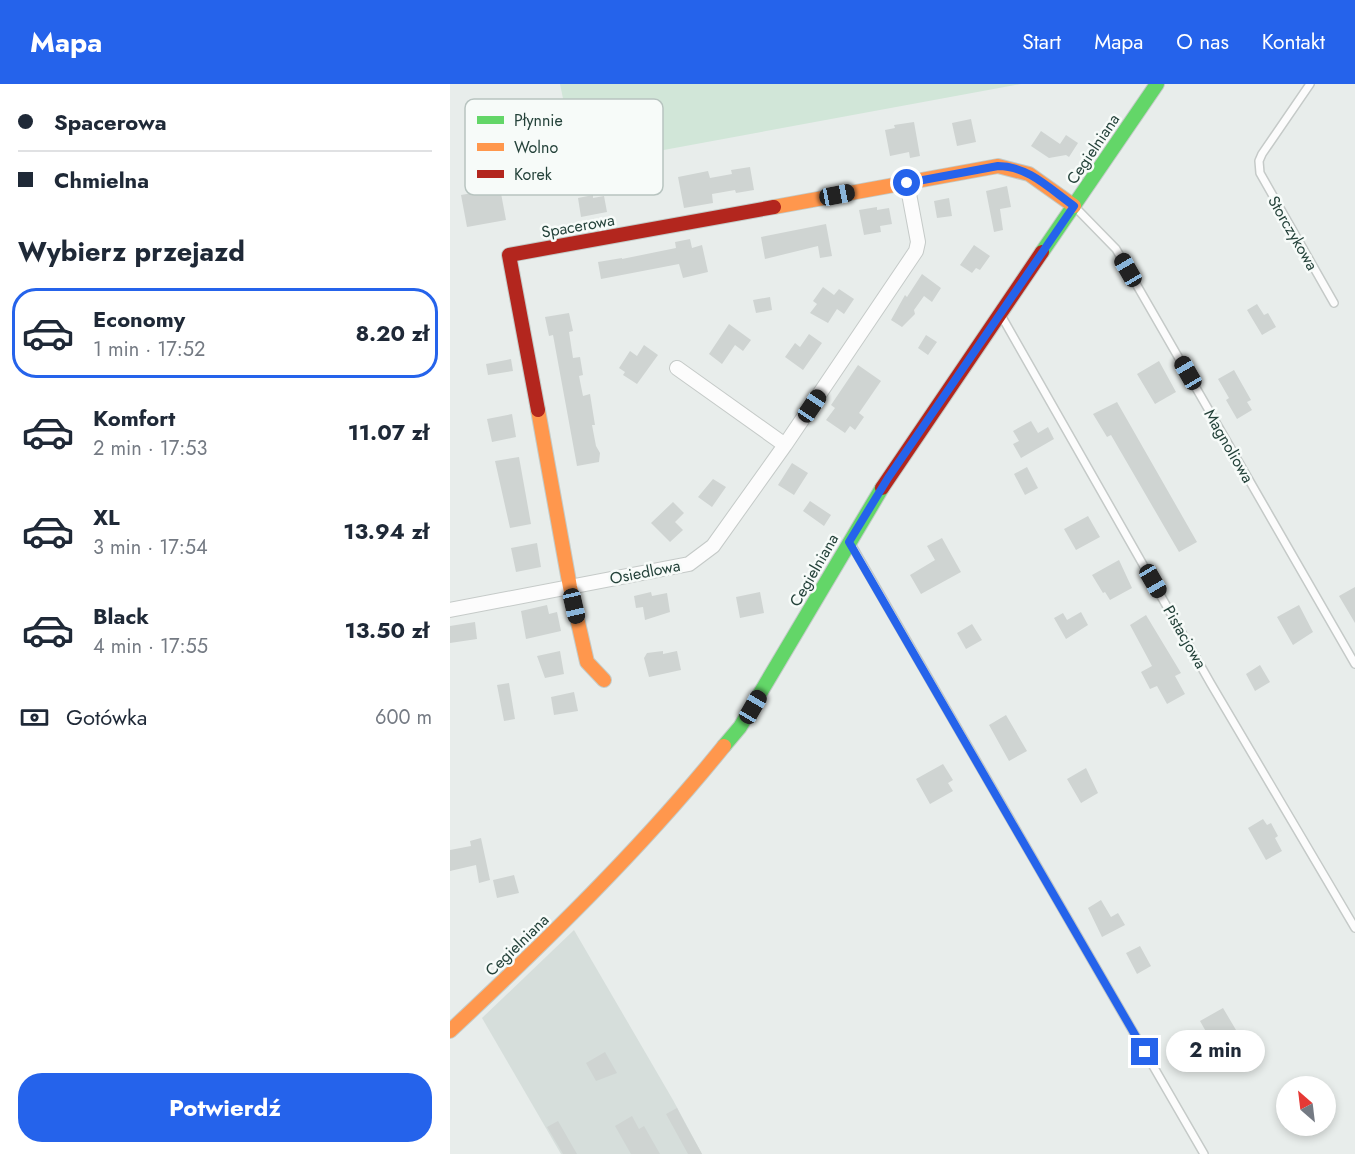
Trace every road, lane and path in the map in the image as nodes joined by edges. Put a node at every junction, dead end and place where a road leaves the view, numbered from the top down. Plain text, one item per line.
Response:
1 (1157, 84) edge
2 (1310, 84) edge
3 (907, 183) junction
4 (1074, 206) junction
5 (1334, 303) dead end
6 (1000, 313) junction
7 (677, 368) dead end
8 (786, 445) junction
9 (849, 542) junction
10 (570, 587) junction
11 (450, 610) edge
12 (1355, 664) edge
13 (604, 680) dead end
14 (1355, 928) edge
15 (450, 1031) edge
16 (1204, 1154) edge

1 - 4 street, Cegielniana
2 - 5 lane, Storczykowa
3 - 4 street, Spacerowa
3 - 8 street, Osiedlowa
3 - 10 street, Spacerowa
4 - 6 street, Cegielniana
4 - 12 lane, Magnoliowa
6 - 9 street, Cegielniana
6 - 14 lane, Pistacjowa
7 - 8 street
8 - 10 street, Osiedlowa
9 - 15 street, Cegielniana
9 - 16 lane
10 - 11 street, Osiedlowa
10 - 13 street, Spacerowa

